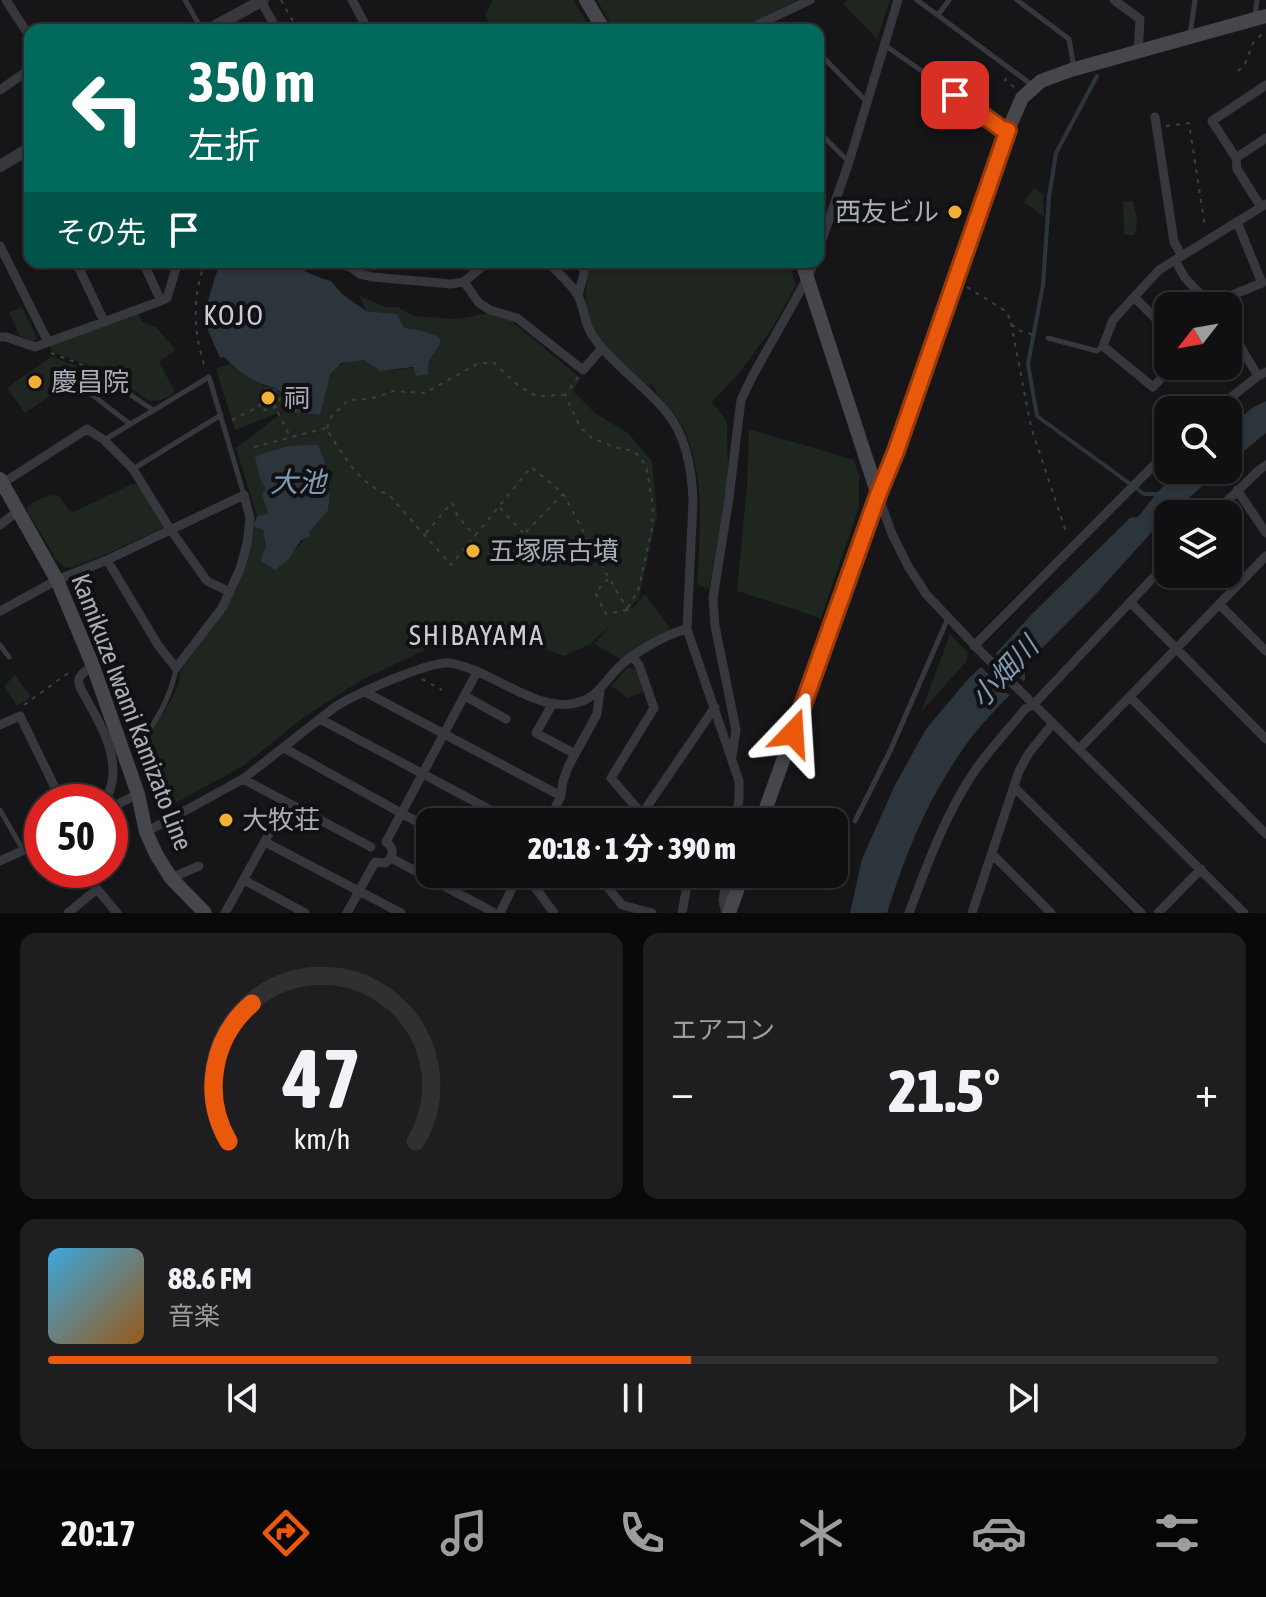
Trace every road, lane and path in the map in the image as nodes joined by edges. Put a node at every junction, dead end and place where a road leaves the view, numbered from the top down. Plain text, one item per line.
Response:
1 (6, 0) edge
2 (185, 0) edge
3 (281, 0) edge
4 (352, 0) edge
5 (586, 0) edge
6 (810, 0) edge
7 (898, 0) edge
8 (917, 0) edge
9 (949, 0) edge
10 (1017, 0) edge
11 (1114, 0) edge
12 (1195, 0) edge
13 (1257, 0) edge
14 (262, 1) edge
15 (938, 15) junction
16 (1260, 18) edge
17 (199, 24) edge
18 (219, 24) edge
19 (274, 24) edge
20 (295, 24) edge
21 (365, 24) edge
22 (600, 24) edge
23 (759, 24) edge
24 (24, 28) edge
25 (1264, 32) dead end
26 (1190, 38) junction
27 (885, 45) junction
28 (1138, 53) junction
29 (824, 58) edge
30 (1071, 70) junction
31 (1238, 71) dead end
32 (24, 73) edge
33 (1266, 85) edge
34 (1014, 87) dead end
35 (1027, 87) junction
36 (0, 90) edge
37 (866, 101) junction
38 (1155, 117) dead end
39 (1156, 128) junction
40 (1008, 130) junction
41 (824, 137) edge
42 (1266, 138) edge
43 (24, 152) edge
44 (1236, 158) junction
45 (849, 162) junction
46 (0, 166) edge
47 (1264, 206) edge
48 (824, 218) edge
49 (828, 222) junction
50 (1237, 222) junction
51 (824, 234) edge
52 (1206, 241) junction
53 (0, 246) edge
54 (1179, 258) junction
55 (79, 268) edge
56 (146, 268) edge
57 (176, 268) edge
58 (203, 268) edge
59 (352, 268) edge
60 (480, 268) edge
61 (553, 268) edge
62 (584, 268) edge
63 (804, 268) edge
64 (812, 268) edge
65 (808, 277) junction
66 (464, 282) junction
67 (959, 283) dead end
68 (578, 295) junction
69 (1135, 298) junction
70 (161, 301) junction
71 (1154, 317) edge
72 (104, 321) junction
73 (1011, 323) junction
74 (1038, 336) dead end
75 (0, 337) edge
76 (1048, 338) dead end
77 (48, 342) junction
78 (1103, 346) junction
79 (35, 347) junction
80 (602, 348) junction
81 (1242, 349) edge
82 (583, 370) junction
83 (1262, 374) edge
84 (209, 377) junction
85 (1160, 380) edge
86 (110, 381) junction
87 (1153, 387) junction
88 (565, 395) junction
89 (1158, 396) edge
90 (1233, 396) edge
91 (273, 403) dead end
92 (260, 406) junction
93 (276, 407) junction
94 (153, 410) junction
95 (221, 415) junction
96 (130, 424) junction
97 (224, 425) junction
98 (326, 428) junction
99 (291, 437) junction
100 (104, 440) junction
101 (254, 447) dead end
102 (1154, 464) edge
103 (1266, 465) edge
104 (133, 469) junction
105 (1, 481) edge
106 (1237, 490) junction
107 (563, 493) junction
108 (244, 495) junction
109 (878, 495) junction
110 (1227, 500) edge
111 (499, 507) junction
112 (19, 510) junction
113 (0, 525) edge
114 (170, 529) junction
115 (525, 533) junction
116 (1266, 533) edge
117 (425, 534) junction
118 (475, 536) junction
119 (1074, 545) junction
120 (1266, 556) edge
121 (598, 559) junction
122 (107, 560) junction
123 (1154, 577) edge
124 (609, 578) junction
125 (57, 580) junction
126 (230, 592) junction
127 (1130, 602) junction
128 (1219, 604) junction
129 (627, 610) junction
130 (0, 611) edge
131 (630, 614) dead end
132 (948, 617) junction
133 (687, 629) junction
134 (0, 645) edge
135 (976, 648) junction
136 (1176, 649) junction
137 (1266, 651) edge
138 (9, 657) dead end
139 (633, 657) junction
140 (176, 668) junction
141 (87, 670) junction
142 (477, 672) junction
143 (411, 673) junction
144 (442, 690) dead end
145 (600, 691) junction
146 (365, 692) junction
147 (465, 696) junction
148 (1130, 697) junction
149 (1030, 700) junction
150 (553, 703) junction
151 (715, 707) junction
152 (20, 716) junction
153 (320, 719) junction
154 (506, 719) dead end
155 (1053, 723) junction
156 (0, 725) edge
157 (149, 731) dead end
158 (443, 735) junction
159 (1266, 739) edge
160 (284, 748) junction
161 (1079, 749) junction
162 (575, 754) junction
163 (732, 758) junction
164 (422, 774) junction
165 (243, 779) junction
166 (53, 784) edge
167 (111, 784) edge
168 (1014, 787) junction
169 (138, 794) junction
170 (561, 796) junction
171 (128, 799) edge
172 (286, 803) junction
173 (486, 808) edge
174 (556, 808) edge
175 (737, 808) edge
176 (766, 808) edge
177 (0, 810) edge
178 (401, 813) junction
179 (416, 821) edge
180 (855, 821) dead end
181 (146, 832) junction
182 (1266, 834) edge
183 (265, 842) junction
184 (386, 842) junction
185 (371, 847) junction
186 (23, 850) joint
187 (992, 854) junction
188 (391, 858) junction
189 (0, 861) edge
190 (375, 862) junction
191 (199, 866) dead end
192 (1201, 869) junction
193 (171, 878) junction
194 (244, 880) junction
195 (82, 888) edge
196 (511, 888) edge
197 (531, 888) edge
198 (606, 888) edge
199 (686, 888) edge
200 (725, 888) edge
201 (738, 888) edge
202 (359, 891) junction
203 (86, 896) junction
204 (620, 909) edge
205 (68, 913) edge
206 (117, 913) edge
207 (205, 913) edge
208 (225, 913) edge
209 (305, 913) edge
210 (347, 913) edge
211 (401, 913) edge
212 (497, 913) edge
213 (554, 913) edge
214 (652, 913) edge
215 (682, 913) edge
216 (728, 913) edge
217 (909, 913) edge
218 (972, 913) edge
219 (1051, 913) edge
220 (1141, 913) edge
221 (1158, 913) edge
222 (1244, 913) edge

1 - 24 street
2 - 17 lane
3 - 20 path
4 - 21 street
5 - 22 main road
6 - 23 street
7 - 27 street
8 - 15 lane
9 - 15 lane
10 - 30 lane
11 - 28 street
12 - 26 lane
13 - 16 lane
14 - 18 street
14 - 19 street
15 - 35 lane
16 - 26 main road
25 - 31 path
26 - 28 main road
27 - 37 street
27 - 40 lane
28 - 30 main road
29 - 37 lane
30 - 35 main road
32 - 36 street
33 - 44 street
34 - 35 path
35 - 40 main road
37 - 45 street
38 - 39 street
39 - 52 path
39 - 54 street
40 - 109 main road
41 - 45 lane
42 - 44 street
43 - 46 street
44 - 47 street
45 - 49 street
47 - 50 street
48 - 49 street
49 - 51 street
50 - 52 street
50 - 54 street
52 - 54 street
53 - 77 street
54 - 69 street
55 - 72 street
56 - 70 street
57 - 70 street
58 - 84 path
59 - 66 street
60 - 66 street
61 - 68 street
62 - 68 street
63 - 65 main road
64 - 65 street
65 - 109 main road
65 - 163 street
66 - 82 street
67 - 73 path
68 - 80 street
69 - 71 street
69 - 78 street
70 - 72 street
72 - 77 street
73 - 74 path
73 - 119 path
75 - 79 street
76 - 78 lane
77 - 79 street
78 - 87 street
79 - 86 path
80 - 82 street
80 - 133 street
81 - 83 street
82 - 88 path
83 - 90 street
84 - 94 lane
84 - 95 lane
85 - 87 street
86 - 94 lane
86 - 96 lane
87 - 89 path
88 - 98 path
88 - 129 path
91 - 93 path
92 - 93 path
92 - 93 path
92 - 97 path
93 - 99 path
94 - 96 lane
95 - 97 lane
95 - 104 lane
96 - 100 lane
97 - 108 lane
98 - 99 path
98 - 117 path
99 - 101 path
100 - 104 street
100 - 105 street
102 - 119 street
103 - 106 street
104 - 114 street
105 - 112 main road, Kamikuze Iwami Kamizato Line
106 - 110 street
106 - 116 street
107 - 111 path
107 - 115 path
107 - 121 path
108 - 114 street
108 - 126 street
109 - 132 street
109 - 176 main road
111 - 115 path
111 - 118 path
112 - 113 street
112 - 125 main road, Kamikuze Iwami Kamizato Line
114 - 122 street
114 - 126 street
115 - 121 path
117 - 118 path
117 - 118 path
119 - 135 street
120 - 128 street
121 - 124 path
122 - 125 street
122 - 140 street
123 - 127 street
124 - 129 path
124 - 129 path
125 - 130 street
125 - 141 main road, Kamikuze Iwami Kamizato Line
126 - 140 street
127 - 136 street
127 - 149 street
128 - 136 street
128 - 137 street
129 - 131 path
132 - 135 street
132 - 180 lane
133 - 139 street
133 - 151 street
134 - 138 lane
135 - 149 street
136 - 148 street
136 - 159 street
139 - 145 street
139 - 151 street
140 - 157 lane
141 - 152 path
141 - 167 street
141 - 169 main road, Kamikuze Iwami Kamizato Line
142 - 143 street
142 - 147 street
142 - 150 street
143 - 144 path
143 - 146 street
145 - 150 street
145 - 162 street
146 - 153 street
146 - 158 street
147 - 154 street
147 - 158 street
148 - 161 street
148 - 182 street
149 - 155 street
149 - 217 street
150 - 162 street
151 - 163 street
152 - 156 street
152 - 166 street
153 - 160 street
153 - 164 street
155 - 161 street
155 - 168 street
158 - 164 street
158 - 170 street
160 - 165 street
160 - 178 street
161 - 192 street
162 - 170 street
163 - 175 street
164 - 173 street
164 - 178 street
165 - 172 street
165 - 181 street
168 - 187 street
168 - 220 street
169 - 171 street
169 - 181 main road, Kamikuze Iwami Kamizato Line
170 - 174 street
172 - 183 street
172 - 185 street
177 - 186 lane
178 - 179 street
178 - 184 street
181 - 193 main road, Kamikuze Iwami Kamizato Line
183 - 194 street
183 - 202 street
184 - 185 street
184 - 188 street
185 - 190 street
186 - 189 street
187 - 218 street
187 - 219 street
188 - 190 street
188 - 212 street
190 - 202 street
191 - 193 street
192 - 221 street
192 - 222 street
193 - 207 main road, Kamikuze Iwami Kamizato Line
194 - 208 street
194 - 209 street
195 - 203 path
196 - 212 street
197 - 213 street
198 - 204 street
199 - 215 street
200 - 216 street
201 - 216 main road
202 - 210 street
202 - 211 street
203 - 205 street
203 - 206 street
204 - 214 street

